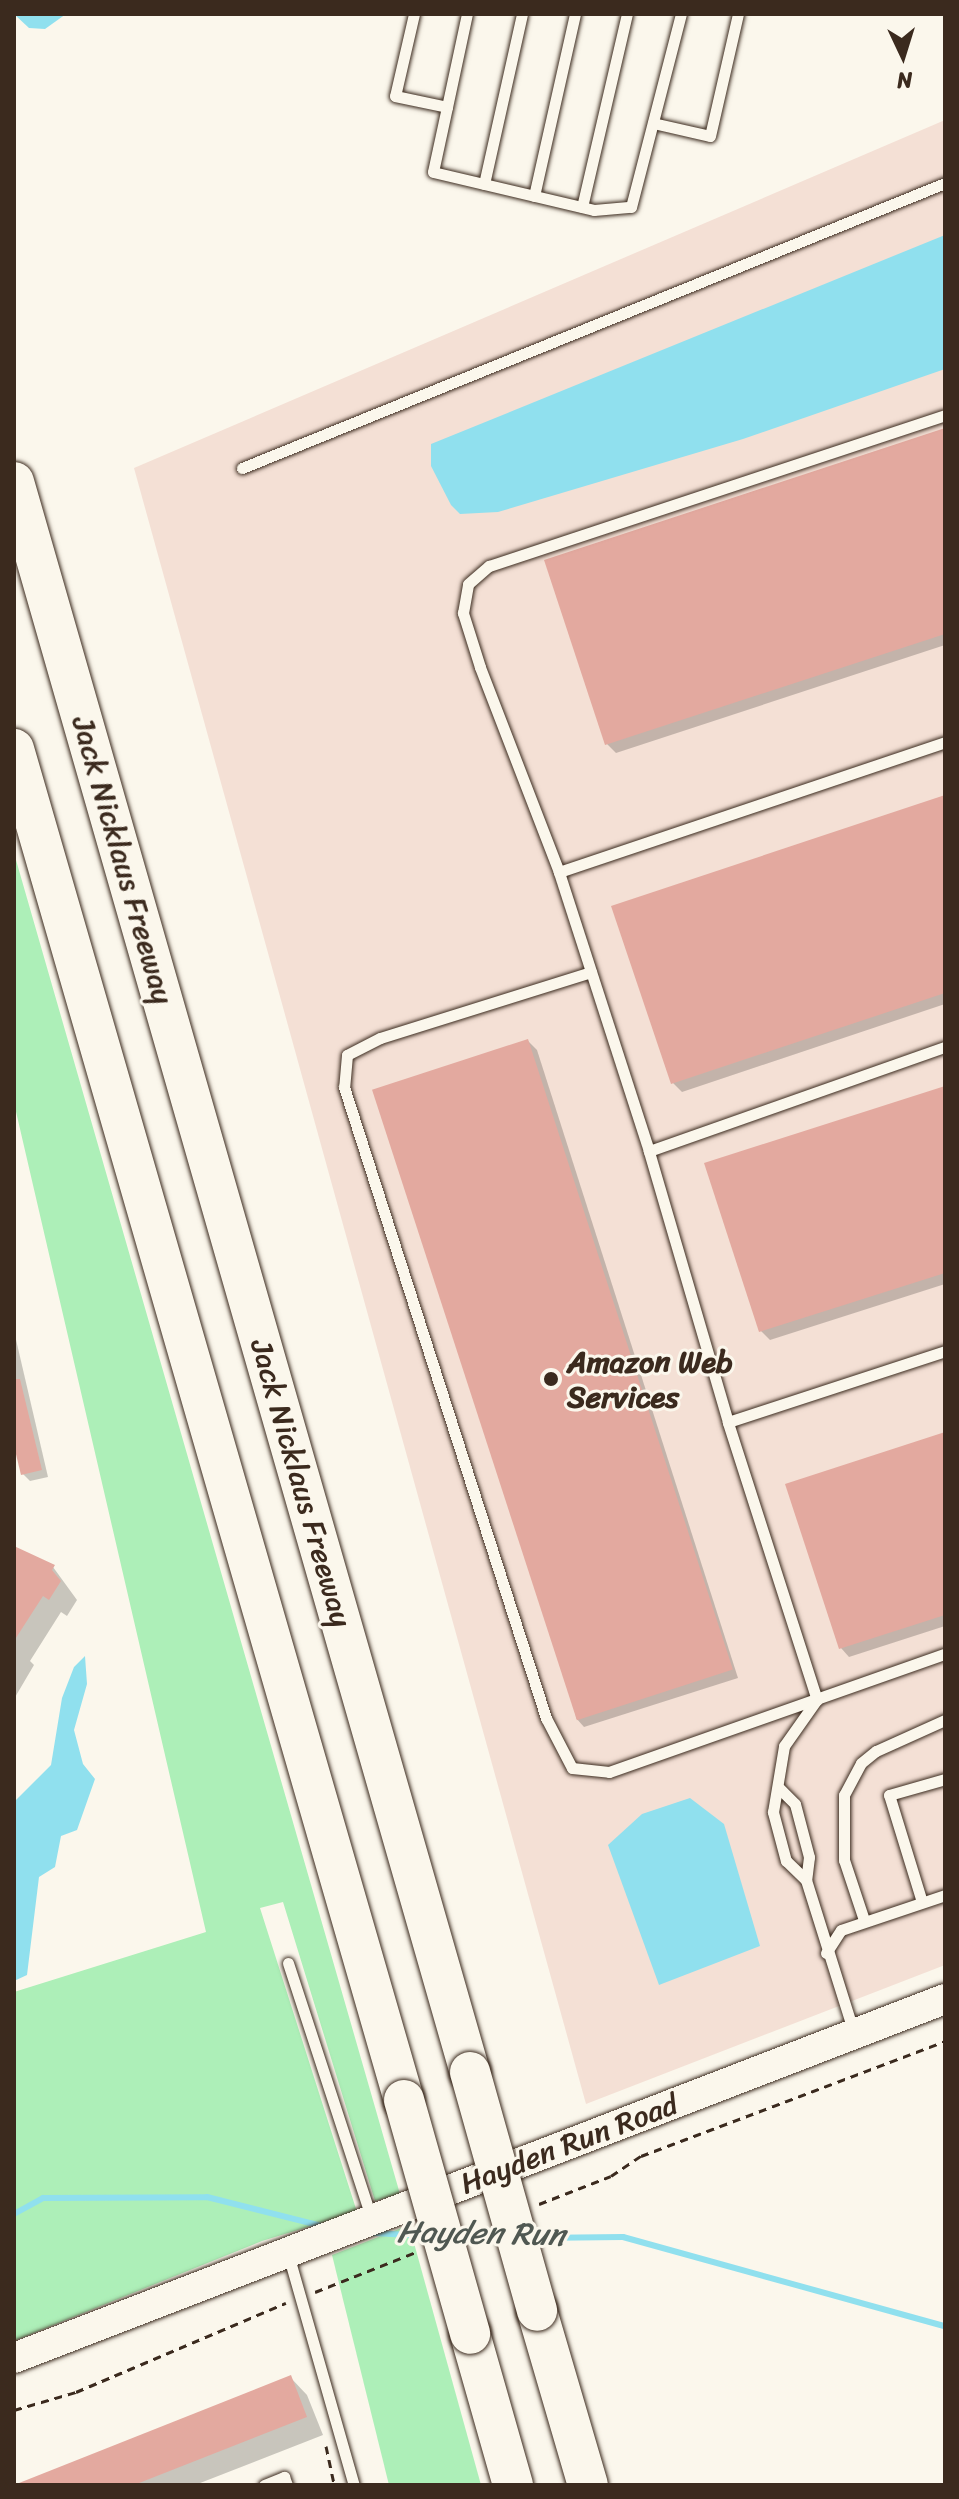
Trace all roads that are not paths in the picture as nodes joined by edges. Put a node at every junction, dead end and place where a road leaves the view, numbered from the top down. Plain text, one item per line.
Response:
1 (414, 14) edge
2 (467, 14) edge
3 (522, 14) edge
4 (575, 14) edge
5 (627, 14) edge
6 (681, 14) edge
7 (738, 14) edge
8 (447, 107) junction
9 (653, 123) junction
10 (945, 183) edge
11 (484, 184) junction
12 (534, 196) junction
13 (582, 207) junction
14 (945, 415) edge
15 (242, 468) dead end
16 (14, 482) edge
17 (945, 742) edge
18 (14, 749) edge
19 (559, 872) junction
20 (591, 972) junction
21 (945, 1047) edge
22 (649, 1151) junction
23 (945, 1351) edge
24 (728, 1422) junction
25 (945, 1654) edge
26 (817, 1700) junction
27 (945, 1720) edge
28 (944, 1783) edge
29 (778, 1787) junction
30 (806, 1880) junction
31 (945, 1895) edge
32 (922, 1902) junction
33 (864, 1920) junction
34 (826, 1954) junction
35 (288, 1963) dead end
36 (945, 1999) edge
37 (854, 2034) junction
38 (372, 2220) junction
39 (288, 2253) junction
40 (14, 2358) edge
41 (264, 2485) edge
42 (287, 2485) edge
43 (354, 2485) edge
44 (513, 2485) edge
45 (588, 2485) edge

1 - 8 lane
2 - 8 lane
3 - 11 lane
4 - 12 lane
5 - 13 lane
6 - 9 lane
7 - 9 lane
8 - 11 lane
9 - 13 lane
10 - 15 lane
11 - 12 lane
12 - 13 lane
14 - 19 lane
16 - 45 highway, Jack Nicklaus Freeway, bridge
17 - 19 lane
18 - 44 highway, bridge
19 - 20 lane
20 - 22 lane
20 - 26 lane
21 - 22 lane
22 - 24 lane
23 - 24 lane
24 - 26 lane
25 - 26 lane
26 - 29 lane
27 - 33 lane
28 - 32 lane
29 - 30 lane
29 - 30 lane
30 - 34 lane
31 - 32 lane
32 - 33 lane
33 - 34 lane
34 - 37 lane
35 - 38 lane
36 - 37 main road, Hayden Run Road
37 - 38 main road, Hayden Run Road
38 - 39 main road, Hayden Run Road
39 - 40 main road, Hayden Run Road
39 - 43 lane
41 - 42 lane

